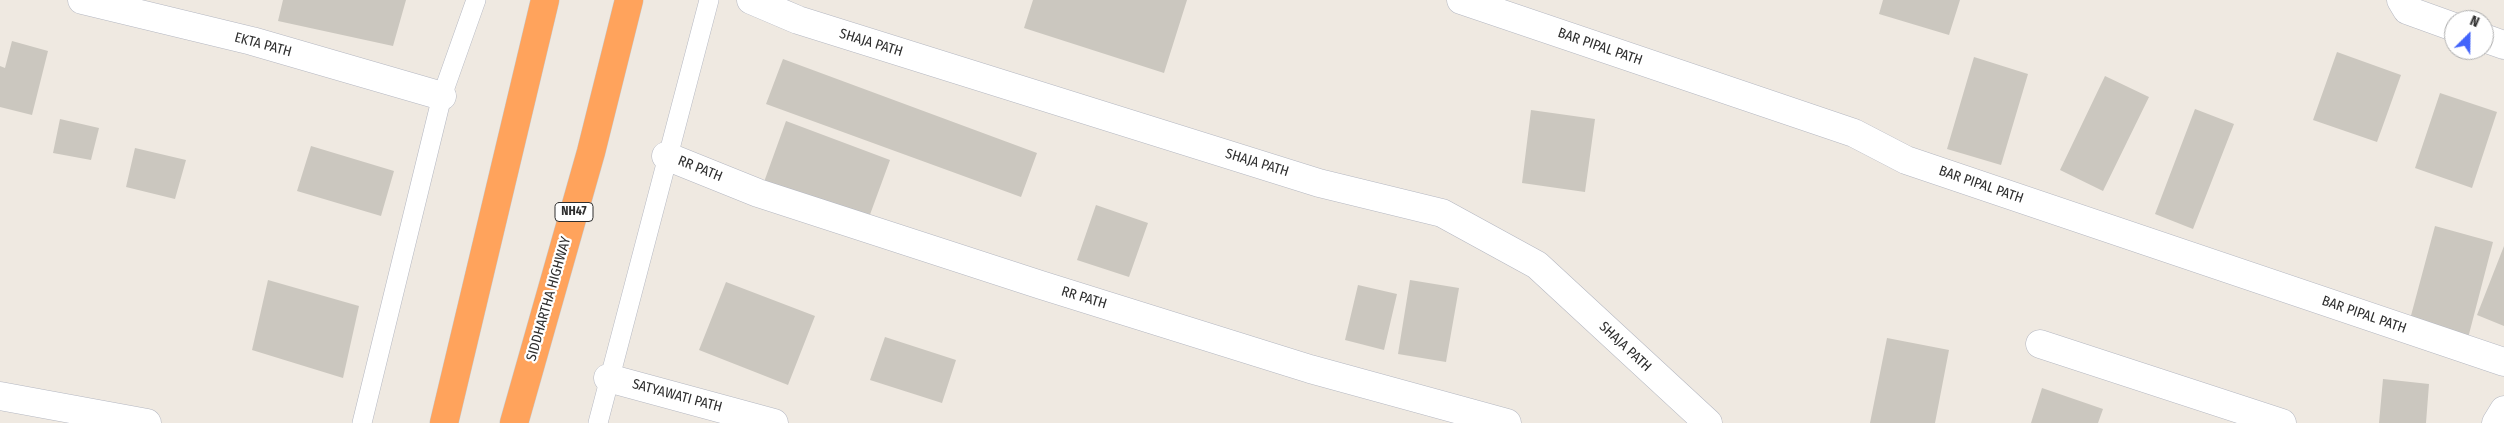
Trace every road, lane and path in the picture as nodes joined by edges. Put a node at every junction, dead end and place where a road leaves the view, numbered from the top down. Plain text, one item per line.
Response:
1 (82, 0) edge
2 (476, 0) edge
3 (545, 0) edge
4 (629, 0) edge
5 (709, 0) edge
6 (751, 0) edge
7 (1461, 0) edge
8 (2401, 0) edge
9 (2444, 23) edge
10 (442, 96) junction
11 (666, 156) junction
12 (2040, 344) dead end
13 (2504, 362) edge
14 (608, 378) junction
15 (0, 396) edge
16 (2504, 410) edge
17 (148, 423) edge
18 (362, 423) edge
19 (444, 423) edge
20 (514, 423) edge
21 (598, 423) edge
22 (774, 423) edge
23 (1507, 423) edge
24 (1708, 423) edge
25 (2282, 423) edge
26 (2496, 423) edge

1 - 10 street, EKTA PATH
2 - 10 lane
3 - 19 highway
4 - 20 highway, SIDDHARTHA HIGHWAY / NH47
5 - 11 lane
6 - 24 street, SHAJA PATH
7 - 13 street, BAR PIPAL PATH
8 - 9 street
10 - 18 lane
11 - 14 lane
11 - 23 street, RR PATH
12 - 25 street
14 - 21 lane
14 - 22 street, SATYAWATI PATH
15 - 17 street
16 - 26 street

